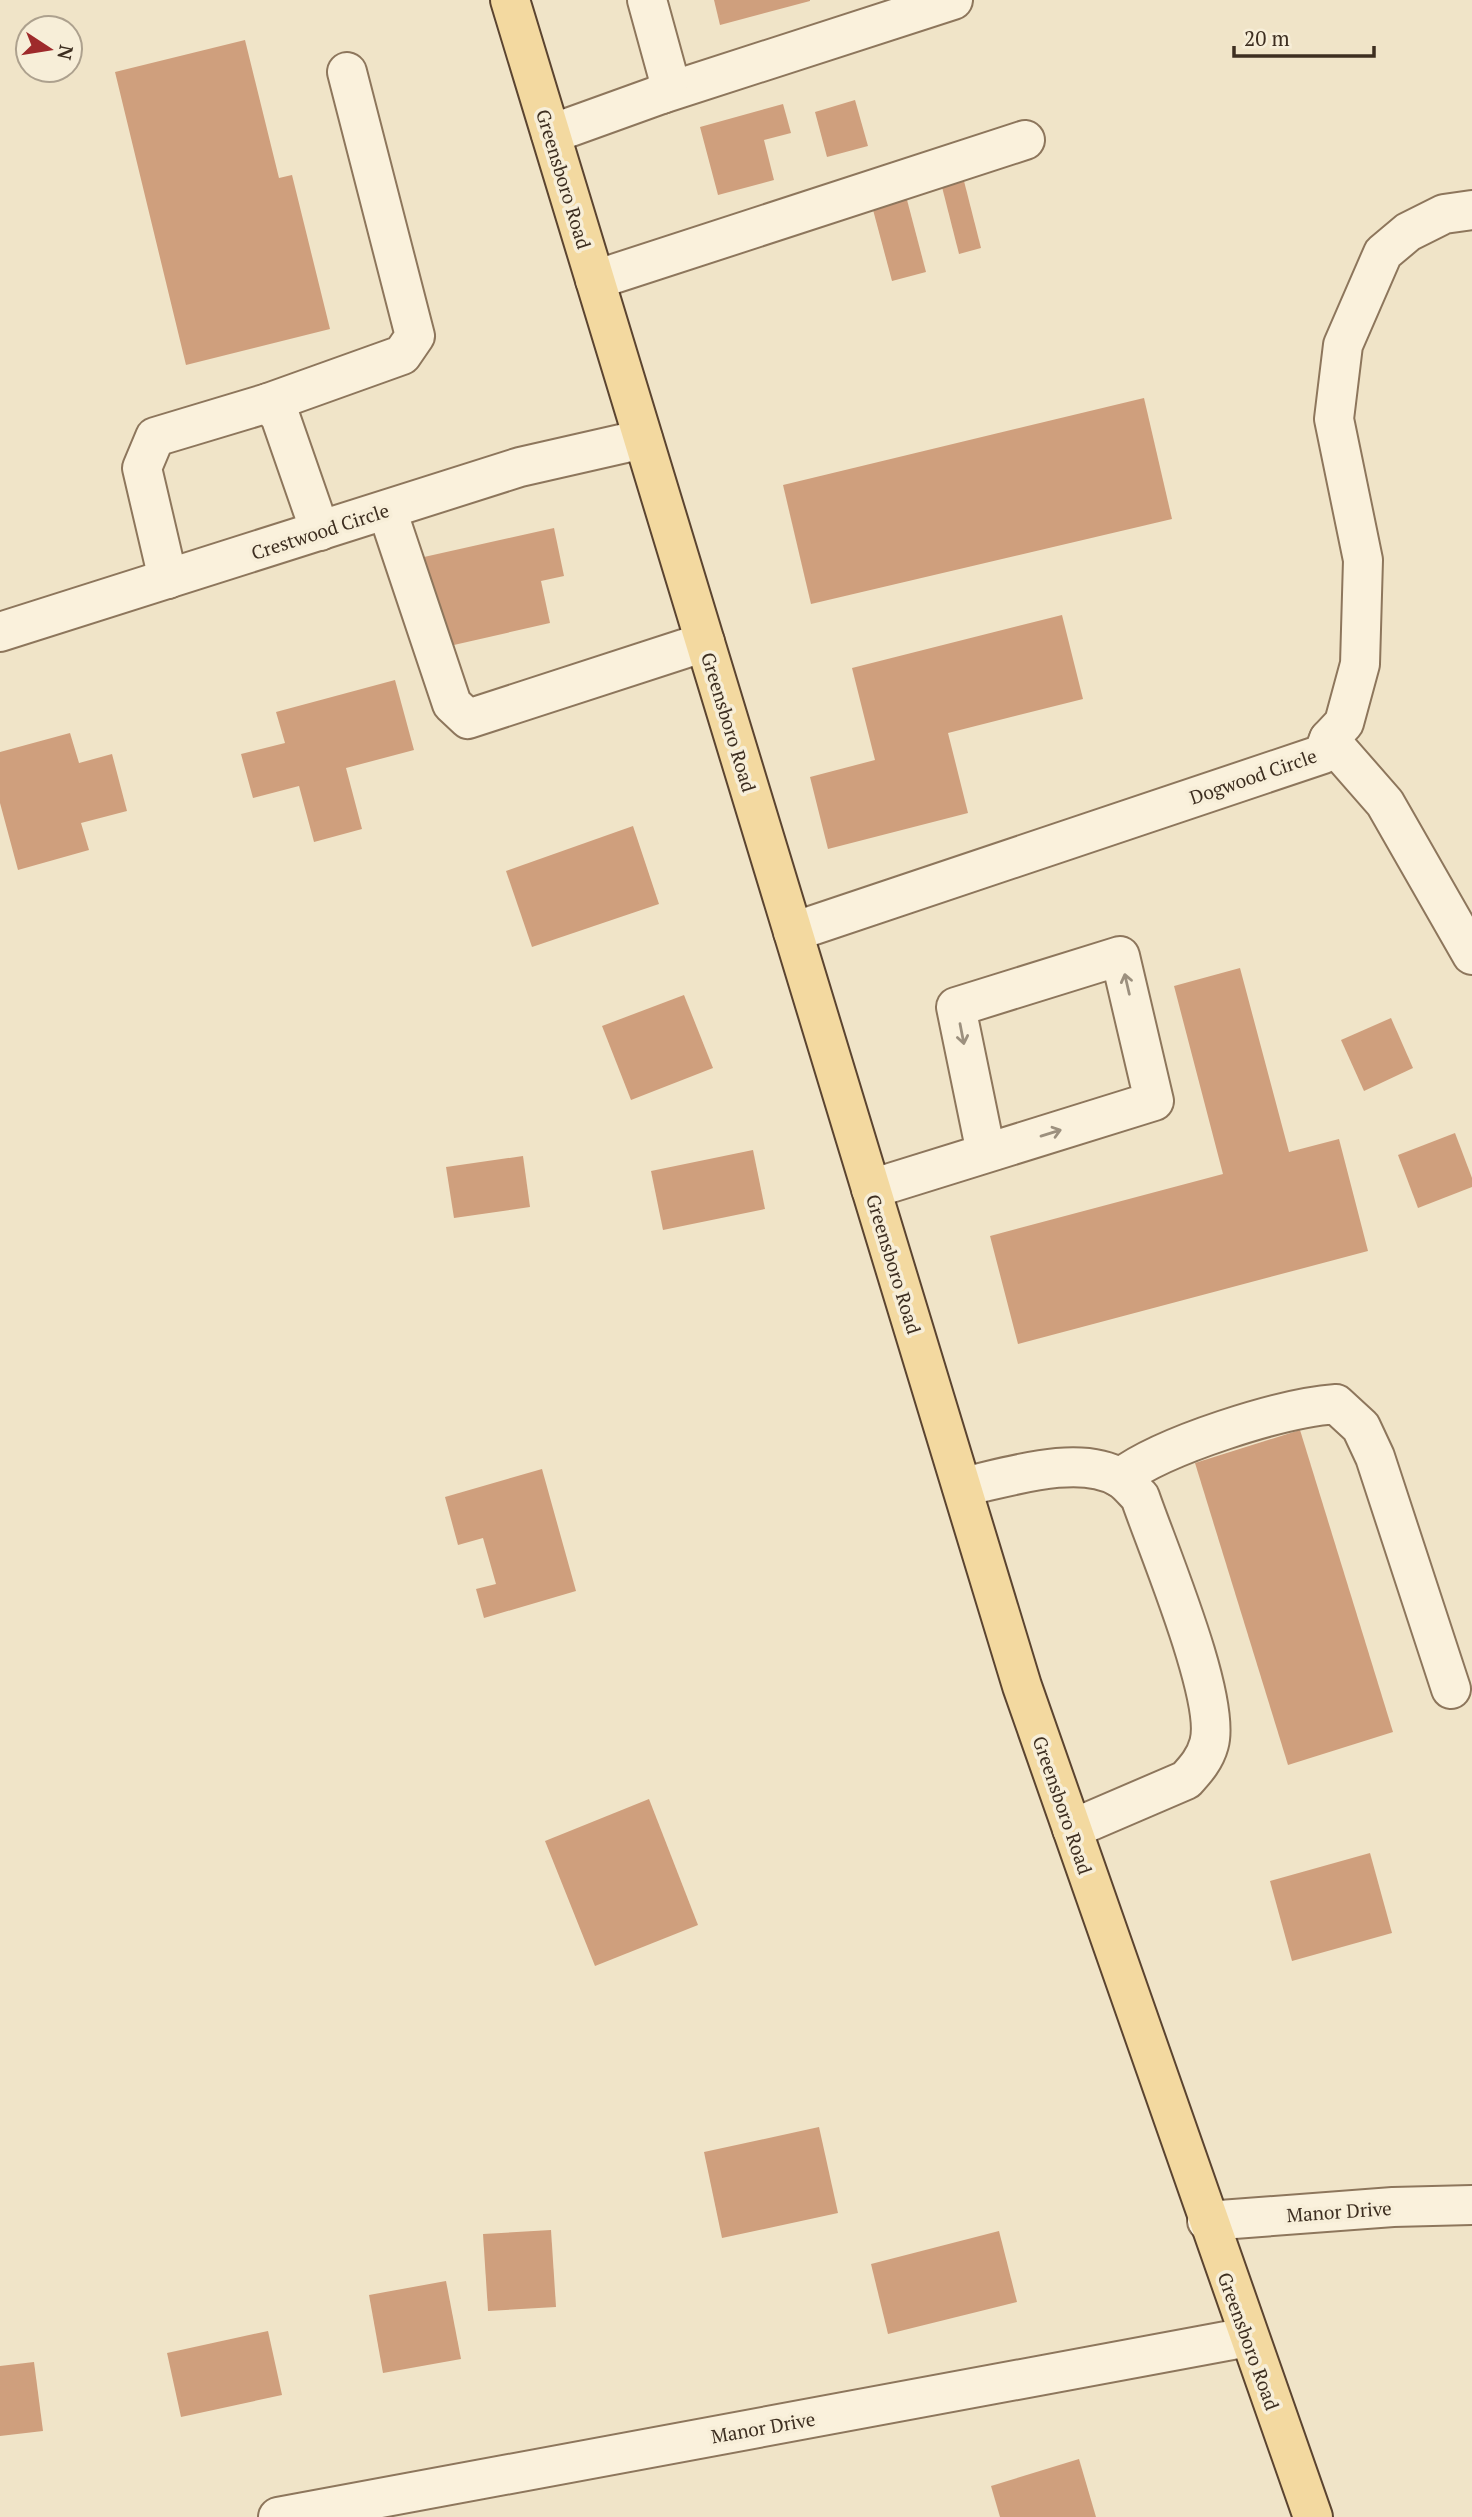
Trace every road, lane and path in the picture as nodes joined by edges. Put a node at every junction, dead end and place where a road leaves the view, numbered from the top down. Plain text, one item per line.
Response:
1 (510, 0) edge
2 (647, 0) edge
3 (953, 0) edge
4 (347, 72) dead end
5 (663, 94) junction
6 (551, 134) junction
7 (1025, 140) dead end
8 (1472, 210) edge
9 (595, 280) junction
10 (268, 403) junction
11 (643, 439) junction
12 (387, 510) junction
13 (320, 531) junction
14 (168, 579) junction
15 (0, 632) edge
16 (705, 642) junction
17 (1329, 739) junction
18 (793, 932) junction
19 (1472, 956) edge
20 (986, 1153) junction
21 (871, 1189) junction
22 (1120, 1478) junction
23 (962, 1487) junction
24 (1451, 1689) dead end
25 (1072, 1829) junction
26 (1472, 2205) edge
27 (1207, 2221) junction
28 (1248, 2337) junction
29 (278, 2517) edge
30 (1313, 2517) edge

1 - 6 main road, Greensboro Road
2 - 5 street
3 - 5 street
4 - 10 street
5 - 6 street
6 - 9 main road, Greensboro Road
7 - 9 street
8 - 17 street, Dogwood Circle
9 - 11 main road, Greensboro Road
10 - 13 street
10 - 14 street
11 - 12 street, Crestwood Circle
11 - 16 main road, Greensboro Road
12 - 13 street, Crestwood Circle
12 - 16 street
13 - 14 street, Crestwood Circle
14 - 15 street, Crestwood Circle
16 - 18 main road, Greensboro Road
17 - 18 street, Dogwood Circle
17 - 19 street
18 - 21 main road, Greensboro Road
20 -> 20 street
20 - 21 street
21 - 23 main road, Greensboro Road
22 - 23 street
22 - 24 street
22 - 25 street
23 - 25 main road, Greensboro Road
25 - 27 main road, Greensboro Road
26 - 27 street, Manor Drive
27 - 28 main road, Greensboro Road
28 - 29 street, Manor Drive
28 - 30 main road, Greensboro Road

